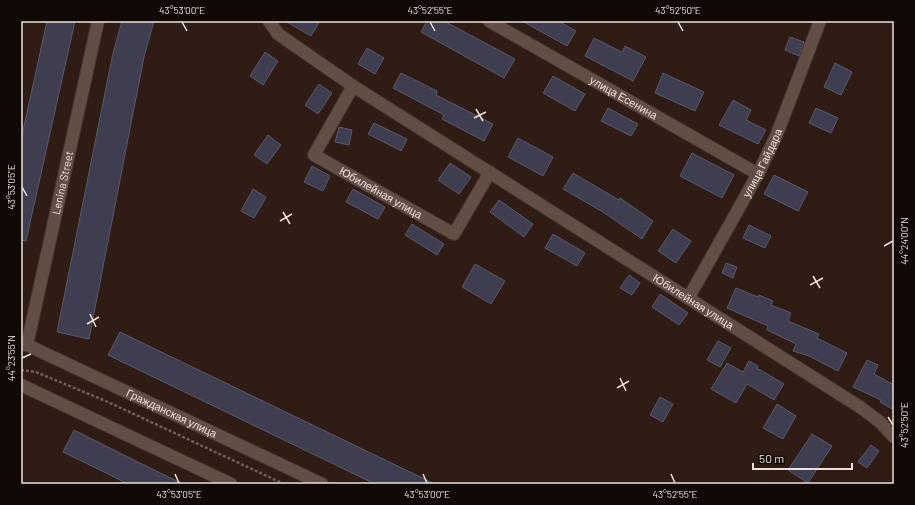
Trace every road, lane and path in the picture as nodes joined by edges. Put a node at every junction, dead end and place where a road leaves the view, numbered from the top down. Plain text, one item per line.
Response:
1 (98, 21) edge
2 (269, 21) edge
3 (489, 21) edge
4 (820, 21) edge
5 (353, 86) junction
6 (490, 172) junction
7 (758, 174) junction
8 (689, 298) junction
9 (24, 345) edge
10 (21, 370) edge
11 (21, 385) edge
12 (894, 437) edge
13 (231, 484) edge
14 (284, 484) edge
15 (322, 484) edge

1 - 9 street, Lenina Street
2 - 5 street, Юбилейная улица
3 - 7 street, улица Есенина
4 - 7 street, улица Гайдара
5 - 6 street, Юбилейная улица
5 - 6 street, Юбилейная улица
6 - 8 street, Юбилейная улица
7 - 8 street, улица Гайдара
8 - 12 street, Юбилейная улица
9 - 15 street, Гражданская улица
10 - 14 path
11 - 13 street

